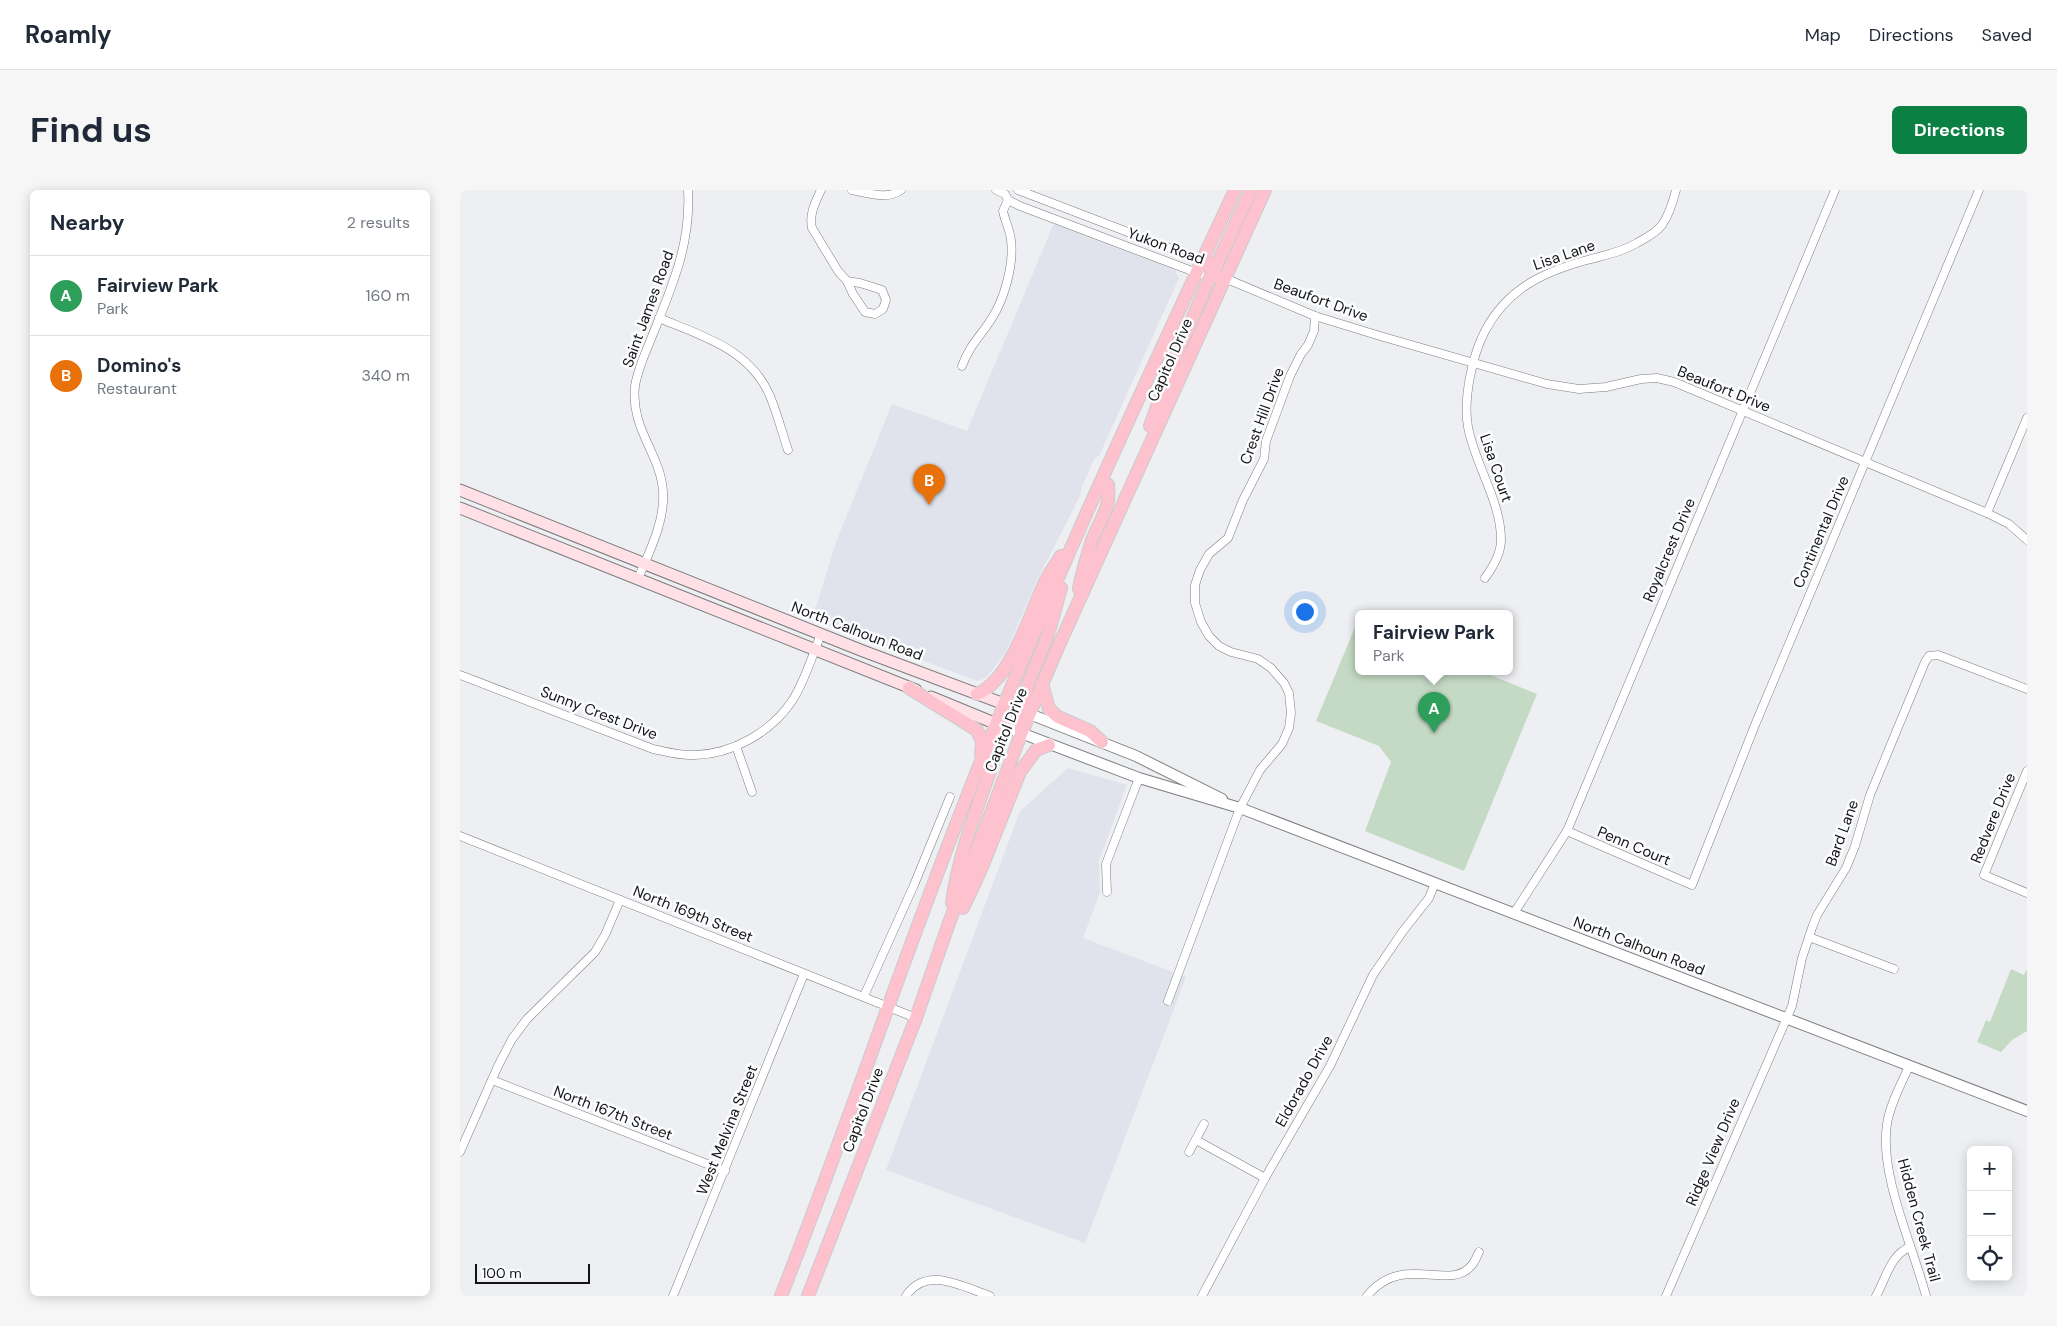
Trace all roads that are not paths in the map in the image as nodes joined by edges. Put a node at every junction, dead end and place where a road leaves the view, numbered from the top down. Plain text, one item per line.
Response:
1 (688, 190) edge
2 (821, 190) edge
3 (852, 190) edge
4 (901, 190) edge
5 (996, 190) edge
6 (1018, 190) edge
7 (1235, 190) edge
8 (1251, 190) edge
9 (1265, 190) edge
10 (1676, 190) edge
11 (1835, 190) edge
12 (1979, 190) edge
13 (1007, 195) edge
14 (1213, 270) junction
15 (1196, 273) junction
16 (847, 281) junction
17 (1315, 316) junction
18 (660, 318) junction
19 (1474, 364) junction
20 (962, 366) dead end
21 (1742, 411) junction
22 (2027, 418) edge
23 (788, 450) dead end
24 (1865, 462) junction
25 (1102, 480) junction
26 (460, 490) edge
27 (460, 508) edge
28 (1987, 513) junction
29 (1084, 520) junction
30 (2027, 540) edge
31 (1072, 548) junction
32 (644, 564) junction
33 (1485, 578) dead end
34 (638, 579) junction
35 (1073, 613) junction
36 (821, 634) junction
37 (815, 649) junction
38 (460, 675) edge
39 (1042, 684) junction
40 (909, 688) junction
41 (2027, 689) edge
42 (978, 694) junction
43 (1004, 704) junction
44 (1025, 712) junction
45 (1001, 726) junction
46 (1021, 734) junction
47 (1102, 742) junction
48 (1049, 745) junction
49 (736, 746) junction
50 (980, 764) junction
51 (2027, 771) edge
52 (1139, 778) junction
53 (752, 792) dead end
54 (950, 797) dead end
55 (1240, 808) junction
56 (1567, 831) junction
57 (460, 836) edge
58 (1435, 883) junction
59 (1692, 885) joint
60 (1107, 892) dead end
61 (2027, 893) edge
62 (620, 900) junction
63 (1514, 913) junction
64 (949, 923) junction
65 (1809, 937) junction
66 (1894, 969) dead end
67 (804, 974) junction
68 (931, 979) junction
69 (864, 996) junction
70 (1168, 1001) dead end
71 (889, 1008) junction
72 (916, 1018) junction
73 (1785, 1019) junction
74 (1909, 1066) junction
75 (492, 1080) junction
76 (2027, 1111) edge
77 (1204, 1124) dead end
78 (1196, 1140) junction
79 (460, 1152) edge
80 (1189, 1152) dead end
81 (725, 1171) junction
82 (1264, 1178) junction
83 (1910, 1247) junction
84 (1479, 1252) dead end
85 (673, 1296) edge
86 (780, 1296) edge
87 (808, 1296) edge
88 (906, 1296) edge
89 (990, 1296) edge
90 (1202, 1296) edge
91 (1367, 1296) edge
92 (1666, 1296) edge
93 (1876, 1296) edge
94 (1926, 1296) edge

1 - 18 street, Saint James Road
2 - 16 street
3 - 4 street
5 - 13 street, Yukon Road
6 - 14 street, Yukon Road
7 - 14 main road, Capitol Drive
8 - 14 main road
9 - 14 main road, Capitol Drive
10 - 19 street, Lisa Lane
11 - 21 street, Royalcrest Drive
12 - 24 street, Continental Drive
13 - 15 street, Yukon Road
13 - 20 street
14 - 15 main road, Capitol Drive
14 - 17 street, Beaufort Drive
14 - 35 main road, Capitol Drive
15 - 25 main road, Capitol Drive
16 - 16 street
17 - 19 street, Beaufort Drive
17 - 55 street, Crest Hill Drive
18 - 23 street
18 - 32 street, Saint James Road
19 - 21 street, Beaufort Drive
19 - 33 street, Lisa Court
21 - 24 street, Beaufort Drive
21 - 56 street, Royalcrest Drive
22 - 28 street
24 - 28 street, Beaufort Drive
24 - 59 street, Continental Drive
25 - 29 main road, Capitol Drive
25 - 35 main road
26 - 32 main road, North Calhoun Road
27 - 34 main road, North Calhoun Road
28 - 30 street, Beaufort Drive
29 - 31 main road, Capitol Drive
29 - 42 main road
31 - 43 main road, Capitol Drive
31 - 44 main road
32 - 34 street, Saint James Road
32 - 36 main road, North Calhoun Road
34 - 37 main road, North Calhoun Road
35 - 39 main road, Capitol Drive
36 - 37 street, Sunny Crest Drive
36 - 42 main road, North Calhoun Road
37 - 40 main road, North Calhoun Road
37 - 49 street, Sunny Crest Drive
38 - 49 street, Sunny Crest Drive
39 - 44 main road, Capitol Drive
39 - 47 main road
40 - 45 main road, North Calhoun Road
40 - 50 main road
41 - 65 street, Bard Lane
42 - 43 main road, North Calhoun Road
43 - 44 main road, North Calhoun Road
43 - 45 main road
44 - 46 main road
44 - 47 street, North Calhoun Road
45 - 46 street, North Calhoun Road
45 - 50 main road, Capitol Drive
45 - 64 main road
46 - 48 street, North Calhoun Road
46 - 64 main road, Capitol Drive
47 - 55 street, North Calhoun Road
48 - 52 street, North Calhoun Road
48 - 68 main road
49 - 53 street
50 - 71 main road, Capitol Drive
51 - 61 street, Redvere Drive
52 - 55 street, North Calhoun Road
52 - 60 street
54 - 69 street
55 - 58 street, North Calhoun Road
55 - 70 street, Crest Hill Drive
56 - 59 street, Penn Court
56 - 63 street, Royalcrest Drive
57 - 62 street, North 169th Street
58 - 63 street, North Calhoun Road
58 - 82 street, Eldorado Drive
62 - 67 street, North 169th Street
62 - 75 street
63 - 73 street, North Calhoun Road
64 - 68 main road, Capitol Drive
65 - 66 street
65 - 73 street, Bard Lane
67 - 69 street, North 169th Street
67 - 81 street, West Melvina Street
68 - 72 main road, Capitol Drive
69 - 71 street, North 169th Street
71 - 72 street, North 169th Street
71 - 86 main road, Capitol Drive
72 - 87 main road, Capitol Drive
73 - 74 street, North Calhoun Road
73 - 92 street, Ridge View Drive
74 - 76 street, North Calhoun Road
74 - 83 street, Hidden Creek Trail
75 - 79 street
75 - 81 street, North 167th Street
77 - 78 street
78 - 80 street
78 - 82 street
81 - 85 street, West Melvina Street
82 - 90 street, Eldorado Drive
83 - 93 street
83 - 94 street, Hidden Creek Trail
84 - 91 street
88 - 89 street

